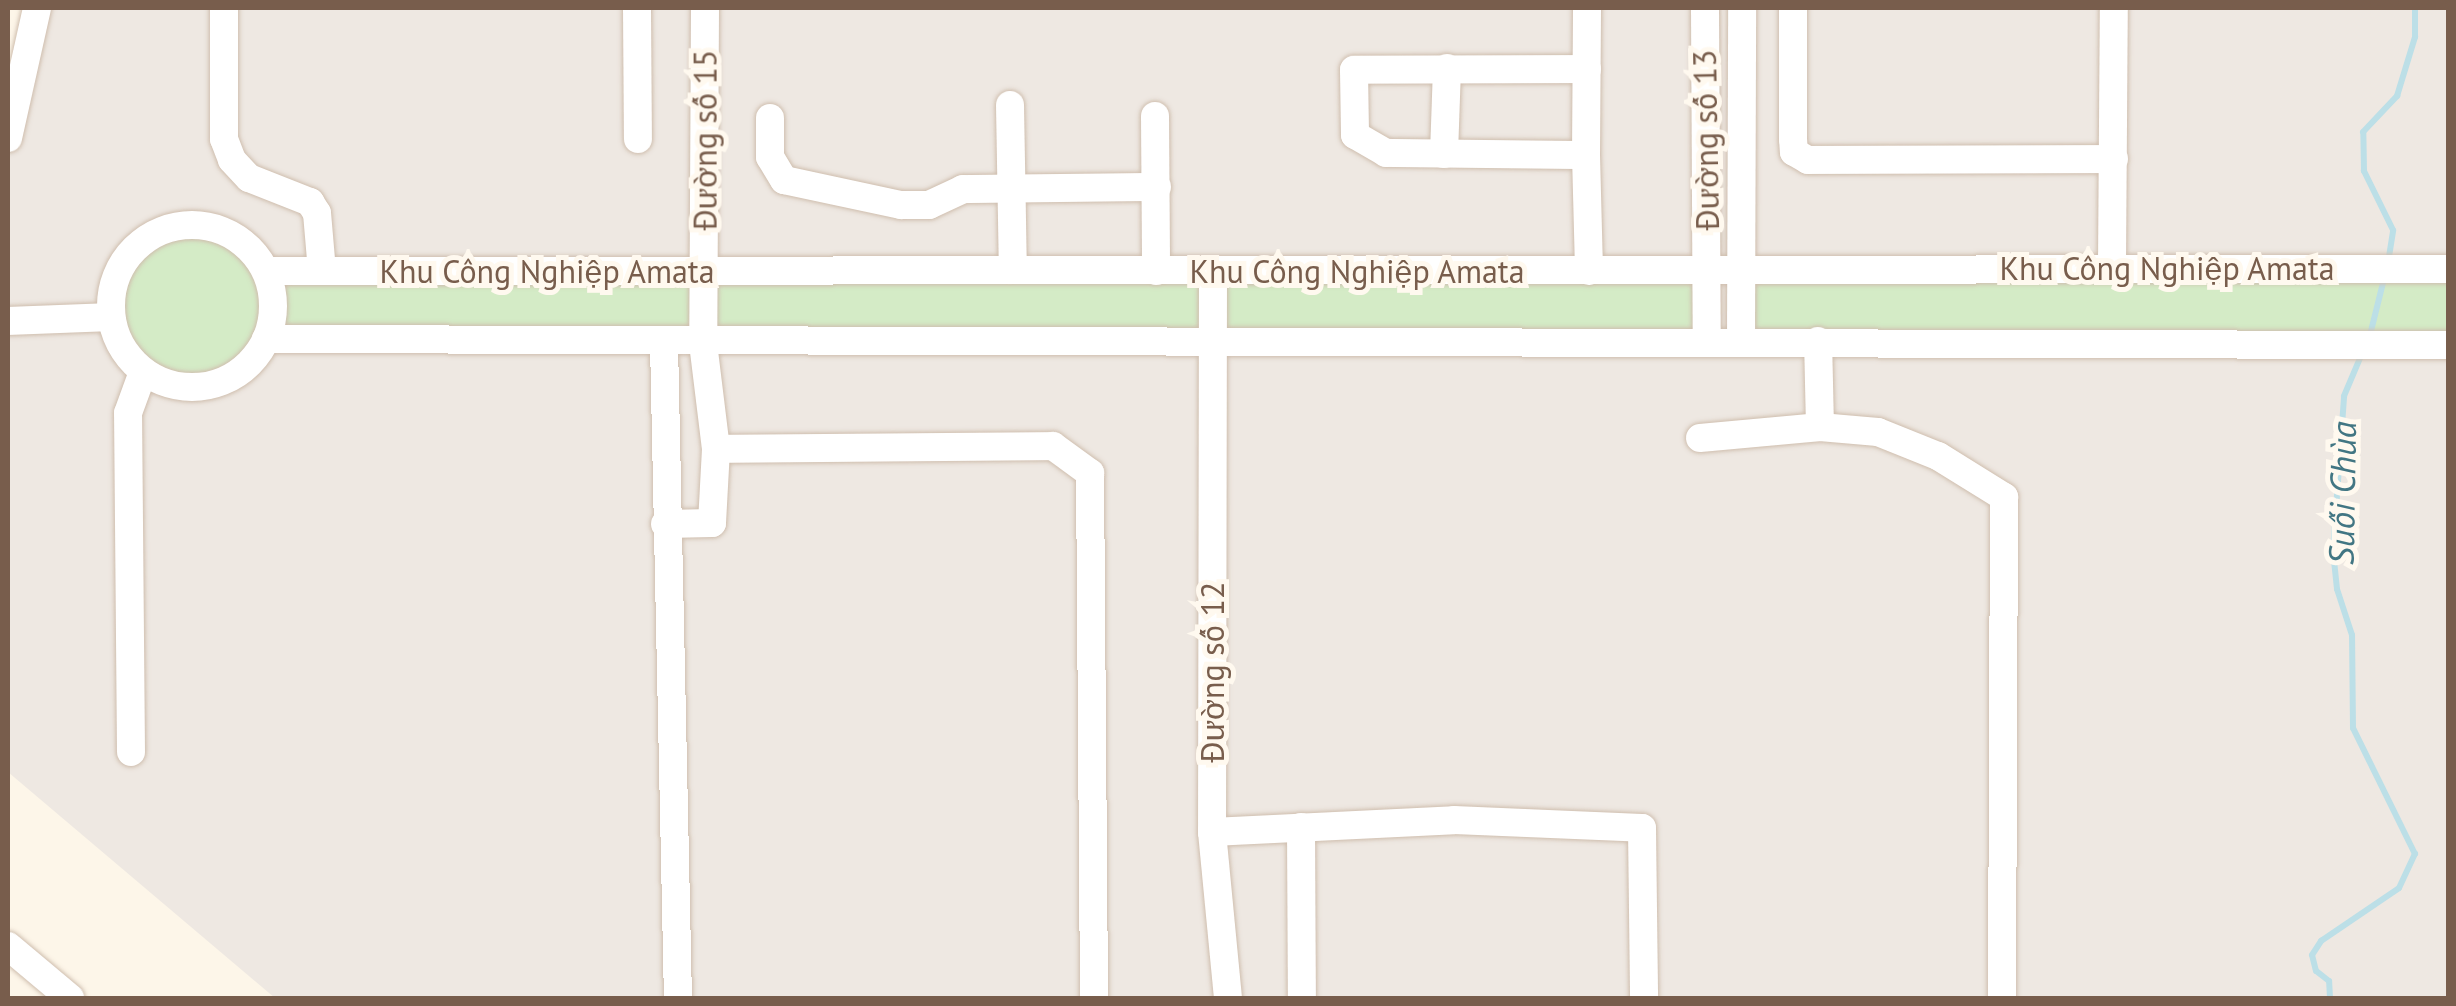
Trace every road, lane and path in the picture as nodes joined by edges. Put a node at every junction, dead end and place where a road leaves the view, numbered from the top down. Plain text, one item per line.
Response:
1 (37, 8) edge
2 (224, 8) edge
3 (637, 8) edge
4 (705, 8) edge
5 (1587, 8) edge
6 (1705, 8) edge
7 (1742, 8) edge
8 (1793, 8) edge
9 (2114, 8) edge
10 (1447, 68) junction
11 (1586, 69) junction
12 (1010, 105) dead end
13 (1155, 116) dead end
14 (770, 118) dead end
15 (8, 138) edge
16 (638, 139) dead end
17 (1444, 154) junction
18 (1586, 155) junction
19 (2114, 160) junction
20 (1012, 187) junction
21 (1156, 187) junction
22 (2112, 267) junction
23 (2448, 269) edge
24 (1013, 270) junction
25 (266, 271) junction
26 (322, 271) junction
27 (1156, 271) junction
28 (1213, 271) junction
29 (1589, 271) junction
30 (704, 272) junction
31 (1707, 272) junction
32 (1740, 272) junction
33 (111, 317) junction
34 (8, 321) edge
35 (266, 339) junction
36 (1707, 340) junction
37 (1741, 340) junction
38 (1818, 341) junction
39 (703, 342) junction
40 (664, 343) junction
41 (1212, 344) junction
42 (2448, 345) edge
43 (143, 372) junction
44 (1820, 427) junction
45 (1700, 438) dead end
46 (716, 450) junction
47 (665, 524) junction
48 (131, 752) dead end
49 (1300, 827) junction
50 (1212, 832) junction
51 (8, 946) edge
52 (70, 998) edge
53 (678, 998) edge
54 (1094, 998) edge
55 (1228, 998) edge
56 (1302, 998) edge
57 (1644, 998) edge
58 (2002, 998) edge

1 - 15 street
2 - 26 street
3 - 16 street
4 - 30 street, Đường số 15
5 - 11 street
6 - 31 street, Đường số 13
7 - 32 street, Đường số 13
8 - 19 street
9 - 19 street
10 - 11 street
10 - 17 street
10 - 17 street
11 - 18 street
12 - 20 street
13 - 21 street
14 - 20 street
17 - 18 street
18 - 29 street
19 - 22 street
20 - 21 street
20 - 24 street
21 - 27 street
22 - 23 street, Khu Công Nghiệp Amata
22 - 32 street, Khu Công Nghiệp Amata
24 - 27 street, Khu Công Nghiệp Amata
24 - 30 street, Khu Công Nghiệp Amata
25 - 26 street, Khu Công Nghiệp Amata
25 - 33 street
25 - 35 street
26 - 30 street, Khu Công Nghiệp Amata
27 - 28 street, Khu Công Nghiệp Amata
28 - 29 street, Khu Công Nghiệp Amata
28 - 41 street, Đường số 12
29 - 31 street, Khu Công Nghiệp Amata
30 - 39 street, Đường số 15
31 - 32 street, Khu Công Nghiệp Amata
31 - 36 street, Đường số 13
32 - 37 street, Đường số 13
33 - 34 street
33 - 43 street
35 - 40 street
35 - 43 street
36 - 37 street
36 - 41 street
37 - 38 street
38 - 42 street
38 - 44 street
39 - 40 street
39 - 41 street
39 - 46 street, Đường số 15
40 - 47 street
41 - 50 street, Đường số 12
43 - 48 street
44 - 45 street
44 - 58 street
46 - 47 street, Đường số 15
46 - 54 street
47 - 53 street
49 - 50 street
49 - 56 street
49 - 57 street
50 - 55 street, Đường số 12
51 - 52 street

